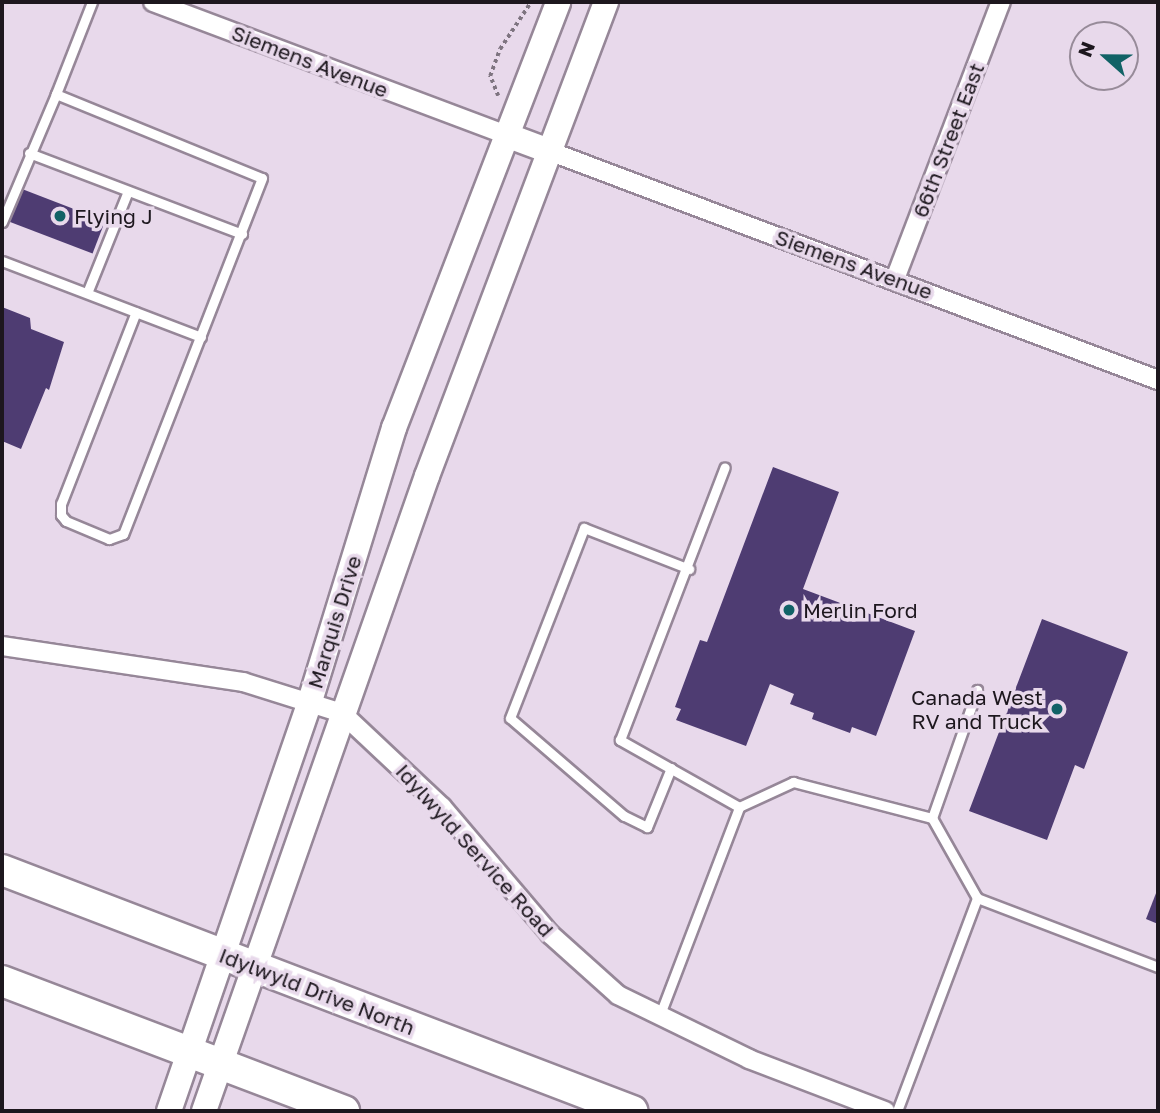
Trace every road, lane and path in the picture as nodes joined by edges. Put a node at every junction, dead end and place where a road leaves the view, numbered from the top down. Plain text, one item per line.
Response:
1 (92, 2) edge
2 (153, 2) edge
3 (531, 2) edge
4 (558, 2) edge
5 (606, 2) edge
6 (1001, 2) edge
7 (56, 94) junction
8 (499, 133) junction
9 (549, 151) junction
10 (29, 153) junction
11 (128, 191) junction
12 (2, 222) edge
13 (242, 234) junction
14 (2, 261) edge
15 (895, 279) junction
16 (88, 293) junction
17 (136, 312) junction
18 (201, 338) junction
19 (1158, 380) edge
20 (725, 467) dead end
21 (688, 569) junction
22 (2, 646) edge
23 (977, 690) dead end
24 (310, 701) junction
25 (342, 713) junction
26 (671, 768) junction
27 (740, 807) junction
28 (932, 818) junction
29 (2, 870) edge
30 (977, 898) junction
31 (224, 956) junction
32 (1158, 967) edge
33 (255, 968) junction
34 (2, 981) edge
35 (659, 1018) junction
36 (190, 1053) junction
37 (220, 1063) junction
38 (169, 1111) edge
39 (204, 1111) edge
40 (344, 1111) edge
41 (632, 1111) edge
42 (885, 1111) edge
43 (897, 1111) edge

1 - 7 lane
2 - 8 street, Siemens Avenue
3 - 8 path
4 - 8 main road, Marquis Drive
5 - 9 main road, Marquis Drive
6 - 15 street, 66th Street East
7 - 10 lane
7 - 13 lane
8 - 9 main road
8 - 24 main road, Marquis Drive
9 - 15 street, Siemens Avenue
9 - 25 main road, Marquis Drive
10 - 11 lane
10 - 12 lane
11 - 13 lane
11 - 16 lane
13 - 18 lane
14 - 16 lane
15 - 19 street, Siemens Avenue
16 - 17 lane
17 - 18 lane
17 - 18 lane
20 - 21 lane
21 - 26 lane
21 - 26 lane
22 - 24 street, Idylwyld Service Road
23 - 28 lane
24 - 25 street, Idylwyld Service Road
24 - 31 main road, Marquis Drive
25 - 33 main road, Marquis Drive
25 - 35 street, Idylwyld Service Road
26 - 27 lane
27 - 28 lane
27 - 35 lane
28 - 30 lane
29 - 31 highway, Idylwyld Drive North
30 - 32 lane
30 - 43 lane
31 - 33 highway, Idylwyld Drive North
31 - 36 main road, Marquis Drive
33 - 37 main road, Marquis Drive
33 - 41 highway, Idylwyld Drive North
34 - 36 highway
35 - 42 street, Idylwyld Service Road
36 - 37 highway
36 - 38 main road, Marquis Drive
37 - 39 main road, Marquis Drive
37 - 40 highway

